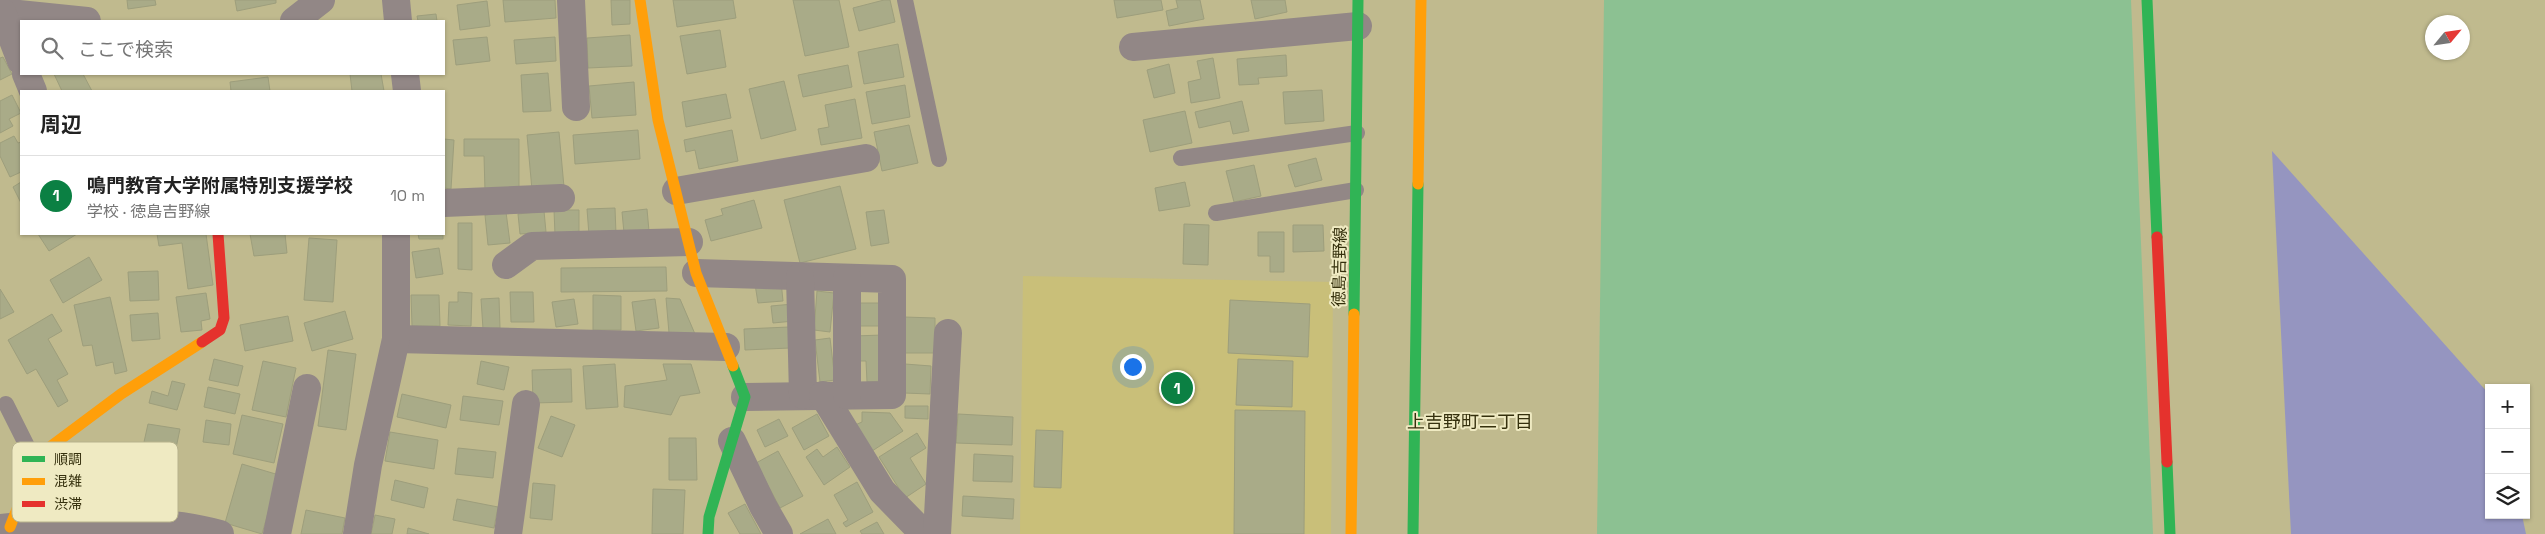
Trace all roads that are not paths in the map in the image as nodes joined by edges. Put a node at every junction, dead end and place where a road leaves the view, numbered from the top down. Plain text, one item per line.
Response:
1 (321, 0) edge
2 (396, 0) edge
3 (571, 0) edge
4 (640, 0) edge
5 (905, 0) edge
6 (1421, 0) edge
7 (2147, 0) edge
8 (1, 12) edge
9 (1358, 13) edge
10 (77, 20) edge
11 (295, 20) edge
12 (398, 20) edge
13 (1133, 47) dead end
14 (20, 59) edge
15 (26, 75) edge
16 (404, 75) edge
17 (33, 90) edge
18 (407, 90) edge
19 (576, 107) dead end
20 (1357, 133) junction
21 (866, 158) dead end
22 (1181, 158) dead end
23 (939, 159) dead end
24 (1356, 190) junction
25 (676, 191) junction
26 (561, 198) dead end
27 (445, 204) edge
28 (1216, 214) dead end
29 (218, 235) edge
30 (396, 235) edge
31 (689, 242) junction
32 (506, 265) dead end
33 (696, 273) junction
34 (800, 277) junction
35 (847, 278) junction
36 (948, 333) dead end
37 (396, 339) junction
38 (726, 348) junction
39 (307, 388) dead end
40 (824, 395) junction
41 (745, 397) junction
42 (6, 404) dead end
43 (526, 404) dead end
44 (25, 442) edge
45 (57, 442) edge
46 (732, 442) junction
47 (12, 513) edge
48 (5, 527) edge
49 (220, 534) edge
50 (278, 534) edge
51 (357, 534) edge
52 (508, 534) edge
53 (708, 534) edge
54 (779, 534) edge
55 (924, 534) edge
56 (937, 534) edge
57 (1351, 534) edge
58 (1414, 534) edge
59 (2170, 534) edge

1 - 11 street
2 - 12 street
3 - 19 street
4 - 25 street
5 - 23 lane
6 - 58 street
7 - 59 street
8 - 10 street
8 - 14 street
9 - 13 street
9 - 20 street, 徳島吉野線
15 - 17 street
16 - 18 street
20 - 22 lane
20 - 24 street, 徳島吉野線
21 - 25 street
24 - 28 lane
24 - 57 street, 徳島吉野線
25 - 31 street
26 - 27 street
29 - 45 street
30 - 37 street
31 - 32 street
31 - 33 street
33 - 34 street
33 - 38 street
34 - 35 street
34 - 40 street
35 - 40 street
35 - 40 street
36 - 56 street
37 - 38 street
37 - 51 street
38 - 41 street
39 - 50 street
40 - 41 street
40 - 55 street
41 - 46 street
42 - 44 lane
43 - 52 street
46 - 53 street
46 - 54 street
47 - 48 street
48 - 49 street

